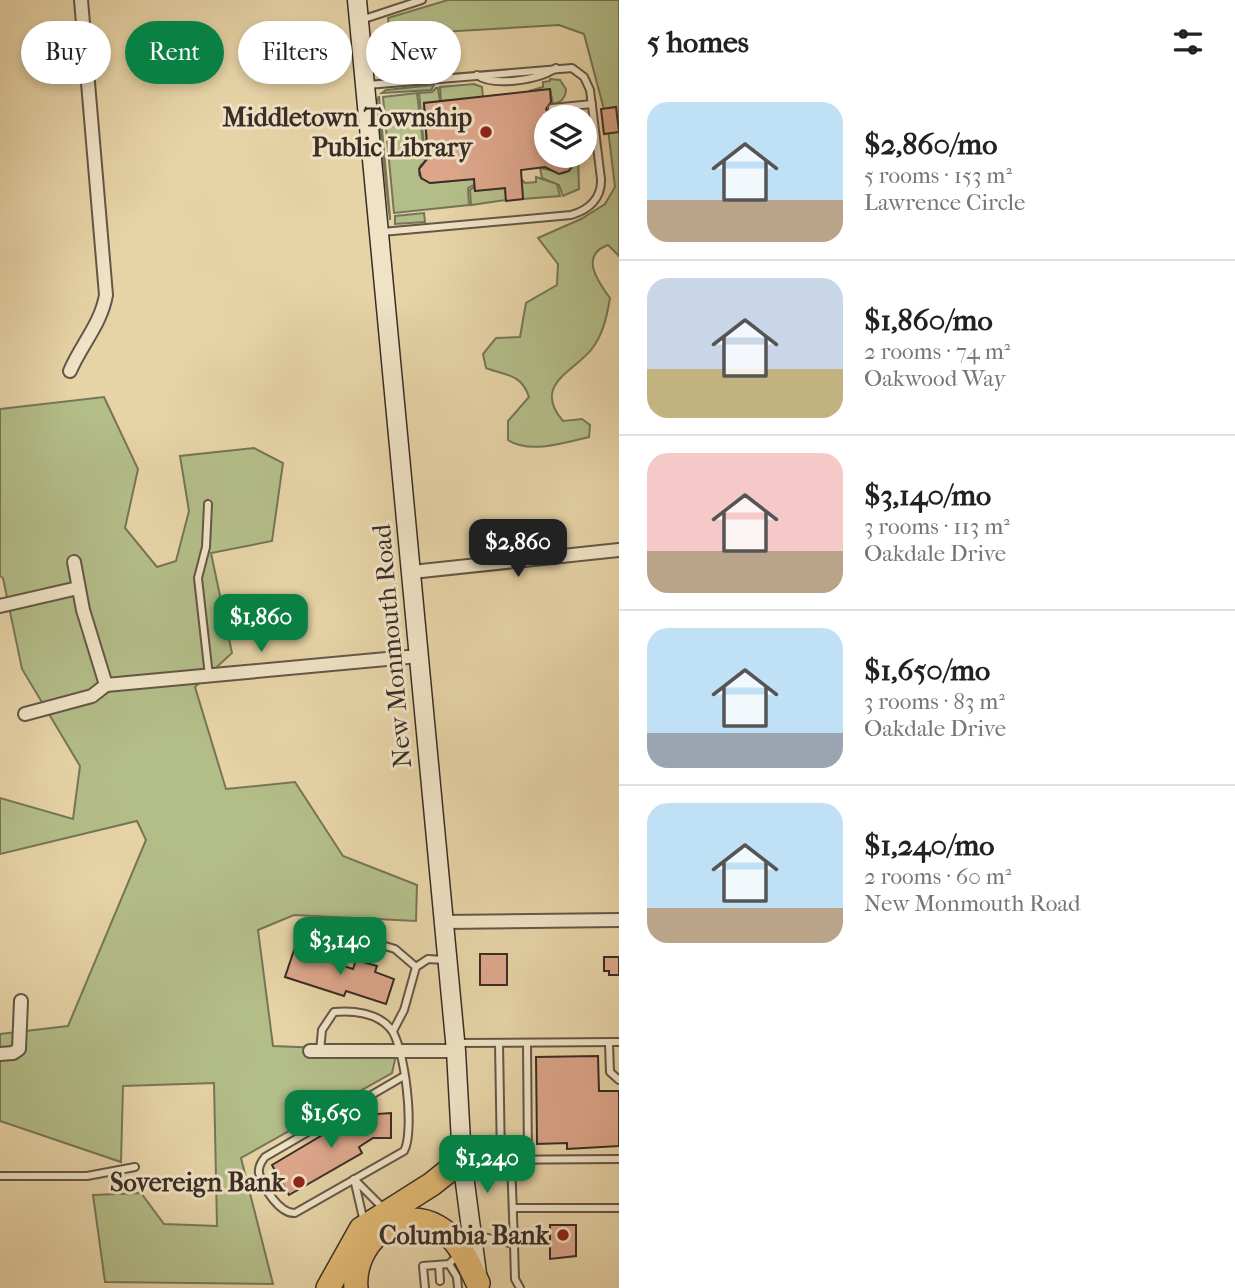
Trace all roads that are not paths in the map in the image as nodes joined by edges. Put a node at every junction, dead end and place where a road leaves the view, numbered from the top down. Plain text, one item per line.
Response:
1 (81, 0) edge
2 (357, 0) edge
3 (422, 0) edge
4 (359, 21) junction
5 (367, 85) junction
6 (592, 104) junction
7 (582, 105) edge
8 (380, 233) junction
9 (70, 372) dead end
10 (208, 505) dead end
11 (619, 550) edge
12 (74, 562) dead end
13 (412, 572) junction
14 (78, 588) junction
15 (0, 606) edge
16 (419, 656) junction
17 (209, 676) junction
18 (106, 685) junction
19 (24, 714) dead end
20 (619, 920) edge
21 (443, 922) junction
22 (327, 928) dead end
23 (446, 960) junction
24 (416, 967) junction
25 (21, 1001) dead end
26 (393, 1031) junction
27 (609, 1042) junction
28 (619, 1042) edge
29 (499, 1043) junction
30 (527, 1043) junction
31 (455, 1047) junction
32 (315, 1051) joint
33 (400, 1051) junction
34 (0, 1054) edge
35 (404, 1076) junction
36 (619, 1080) edge
37 (511, 1159) junction
38 (528, 1159) junction
39 (619, 1159) edge
40 (462, 1160) junction
41 (501, 1160) junction
42 (135, 1167) dead end
43 (0, 1176) edge
44 (354, 1179) junction
45 (513, 1208) junction
46 (619, 1208) edge
47 (386, 1211) junction
48 (365, 1226) junction
49 (514, 1244) junction
50 (461, 1250) junction
51 (439, 1265) junction
52 (440, 1281) dead end
53 (472, 1286) edge
54 (328, 1288) edge
55 (356, 1288) edge
56 (425, 1288) edge
57 (520, 1288) edge

1 - 9 street
2 - 4 main road, New Monmouth Road
3 - 4 lane
4 - 5 main road, New Monmouth Road
5 - 6 lane
5 - 8 main road, New Monmouth Road
6 - 7 lane
6 - 8 lane
8 - 13 main road, New Monmouth Road
10 - 17 lane
11 - 13 street
12 - 14 street
13 - 16 main road, New Monmouth Road
14 - 15 street
14 - 18 street
16 - 17 street
16 - 21 main road, New Monmouth Road
17 - 18 street
18 - 19 street
20 - 21 street
21 - 23 main road, New Monmouth Road
22 - 24 lane
23 - 24 lane
23 - 31 main road, New Monmouth Road
24 - 26 lane
25 - 34 street
26 - 32 lane
26 - 33 lane
27 - 28 lane
27 - 30 lane
27 - 36 lane
29 - 30 lane
29 - 31 lane
29 - 41 lane
30 - 38 lane
31 - 33 street
31 - 40 main road, New Monmouth Road
32 - 33 street
33 - 35 lane
35 - 44 lane
35 - 44 lane
37 - 38 lane
37 - 41 lane
37 - 45 lane
38 - 39 lane
40 - 41 lane
40 - 47 highway
40 - 50 main road, New Monmouth Road
42 - 43 lane
44 - 47 lane
44 - 48 lane
45 - 46 lane
45 - 49 lane
47 - 48 highway
48 - 54 highway
49 - 50 lane
49 - 57 lane
50 - 51 lane
50 - 53 highway
50 - 55 highway
51 - 52 lane
51 - 56 lane

